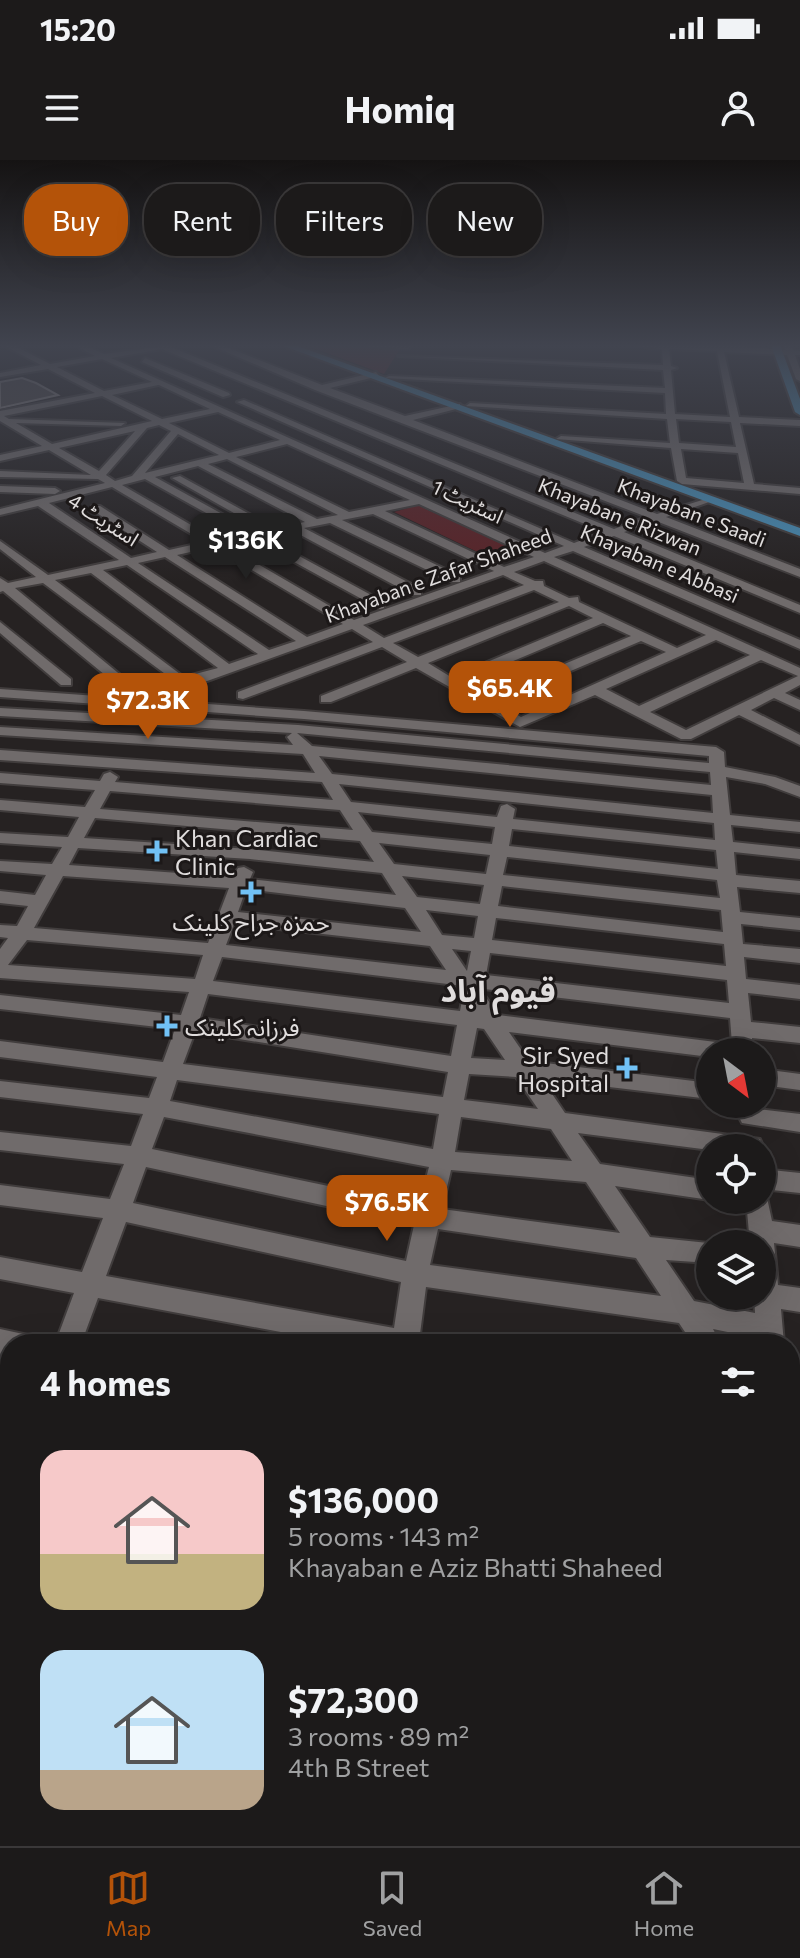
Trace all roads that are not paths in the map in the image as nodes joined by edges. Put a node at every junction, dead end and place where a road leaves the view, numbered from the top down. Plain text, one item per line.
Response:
1 (10, 424) edge
2 (119, 424) edge
3 (149, 424) edge
4 (166, 424) edge
5 (167, 424) edge
6 (250, 424) edge
7 (289, 424) edge
8 (348, 424) edge
9 (388, 424) edge
10 (412, 424) edge
11 (504, 424) edge
12 (519, 424) edge
13 (675, 424) edge
14 (736, 424) edge
15 (142, 425) junction
16 (177, 430) junction
17 (363, 430) junction
18 (22, 432) junction
19 (98, 435) junction
20 (561, 439) junction
21 (288, 441) junction
22 (203, 443) junction
23 (46, 446) junction
24 (679, 447) junction
25 (0, 449) edge
26 (741, 450) junction
27 (231, 455) junction
28 (0, 458) edge
29 (40, 462) dead end
30 (53, 462) dead end
31 (70, 462) junction
32 (195, 464) junction
33 (164, 472) junction
34 (0, 474) edge
35 (141, 477) junction
36 (104, 481) junction
37 (687, 483) junction
38 (749, 484) junction
39 (0, 489) edge
40 (800, 489) edge
41 (79, 492) junction
42 (704, 498) junction
43 (420, 501) junction
44 (40, 502) junction
45 (0, 504) edge
46 (26, 505) junction
47 (96, 508) dead end
48 (378, 510) junction
49 (0, 512) edge
50 (352, 516) junction
51 (655, 517) junction
52 (333, 520) junction
53 (316, 523) junction
54 (296, 528) junction
55 (800, 529) edge
56 (275, 532) junction
57 (612, 533) junction
58 (0, 536) edge
59 (254, 537) junction
60 (0, 544) edge
61 (210, 545) junction
62 (571, 547) junction
63 (170, 553) junction
64 (544, 556) junction
65 (132, 561) junction
66 (94, 569) junction
67 (501, 569) junction
68 (798, 571) edge
69 (50, 578) junction
70 (456, 579) junction
71 (537, 585) junction
72 (2, 586) edge
73 (417, 592) junction
74 (571, 601) junction
75 (380, 605) junction
76 (800, 609) edge
77 (603, 618) junction
78 (345, 625) junction
79 (0, 626) edge
80 (716, 635) junction
81 (641, 636) junction
82 (302, 639) junction
83 (378, 644) junction
84 (800, 645) edge
85 (264, 652) junction
86 (680, 652) junction
87 (761, 655) junction
88 (413, 664) junction
89 (224, 666) junction
90 (800, 673) edge
91 (185, 680) junction
92 (800, 680) edge
93 (66, 682) dead end
94 (451, 682) junction
95 (1, 683) edge
96 (127, 686) dead end
97 (597, 690) junction
98 (774, 693) junction
99 (243, 695) dead end
100 (326, 699) dead end
101 (478, 700) junction
102 (153, 705) junction
103 (800, 706) edge
104 (740, 710) junction
105 (0, 712) edge
106 (638, 712) junction
107 (144, 722) junction
108 (0, 731) edge
109 (299, 736) junction
110 (133, 738) junction
111 (800, 741) edge
112 (518, 750) junction
113 (0, 755) edge
114 (116, 766) junction
115 (514, 772) junction
116 (279, 777) junction
117 (719, 777) junction
118 (0, 778) edge
119 (326, 778) junction
120 (103, 788) junction
121 (800, 792) edge
122 (509, 797) junction
123 (271, 798) junction
124 (0, 805) edge
125 (345, 807) junction
126 (90, 815) junction
127 (721, 819) junction
128 (505, 822) junction
129 (260, 827) junction
130 (800, 827) edge
131 (365, 836) junction
132 (0, 838) edge
133 (75, 842) junction
134 (723, 847) junction
135 (499, 853) junction
136 (250, 854) junction
137 (800, 854) edge
138 (0, 866) edge
139 (388, 869) junction
140 (54, 872) junction
141 (726, 877) junction
142 (494, 880) junction
143 (239, 883) junction
144 (800, 887) edge
145 (0, 897) edge
146 (38, 901) junction
147 (411, 902) junction
148 (489, 911) junction
149 (730, 911) junction
150 (227, 917) junction
151 (800, 924) edge
152 (0, 931) edge
153 (22, 933) junction
154 (436, 940) junction
155 (733, 944) junction
156 (483, 945) junction
157 (215, 950) junction
158 (800, 956) edge
159 (0, 962) edge
160 (0, 971) edge
161 (736, 980) junction
162 (471, 985) junction
163 (201, 986) junction
164 (800, 992) edge
165 (0, 1002) edge
166 (469, 1019) junction
167 (740, 1020) junction
168 (492, 1021) junction
169 (187, 1023) junction
170 (800, 1035) edge
171 (742, 1038) edge
172 (696, 1047) edge
173 (0, 1049) edge
174 (460, 1066) junction
175 (525, 1069) junction
176 (169, 1071) junction
177 (776, 1079) edge
178 (800, 1082) edge
179 (0, 1089) edge
180 (696, 1089) edge
181 (155, 1107) junction
182 (453, 1107) junction
183 (776, 1117) edge
184 (560, 1121) junction
185 (800, 1123) edge
186 (696, 1139) edge
187 (0, 1141) edge
188 (138, 1156) junction
189 (442, 1160) junction
190 (595, 1173) junction
191 (776, 1180) edge
192 (800, 1183) edge
193 (696, 1188) edge
194 (0, 1195) edge
195 (118, 1210) junction
196 (426, 1217) junction
197 (800, 1236) edge
198 (776, 1243) edge
199 (645, 1248) junction
200 (696, 1251) edge
201 (0, 1268) edge
202 (415, 1274) junction
203 (91, 1284) junction
204 (776, 1296) edge
205 (800, 1300) edge
206 (768, 1310) edge
207 (688, 1312) junction
208 (72, 1334) edge
209 (353, 1334) edge
210 (406, 1334) edge
211 (702, 1334) edge
212 (763, 1334) edge
213 (770, 1334) edge

1 - 18 street
2 - 15 street
3 - 15 street
4 - 16 street
5 - 27 street
6 - 21 street, اسٹریٹ 1
7 - 62 street, Khayaban e Abbasi
8 - 17 street, Khayaban e Rizwan
9 - 17 street
10 - 51 street, Khayaban e Saadi
11 - 42 main road
12 - 20 main road
13 - 24 street
14 - 26 street
15 - 19 street
15 - 36 street
16 - 22 street
16 - 35 street
17 - 57 street, Khayaban e Rizwan
18 - 19 street
18 - 23 street
18 - 25 street
19 - 23 street
19 - 31 street
20 - 24 street
20 - 37 main road
21 - 27 street
21 - 43 street, اسٹریٹ 1
22 - 27 street
22 - 32 street
23 - 28 street
23 - 31 street
24 - 26 street
24 - 37 street
26 - 38 street
27 - 32 street
27 - 50 street
28 - 29 street
30 - 31 street
31 - 36 street
32 - 33 street
32 - 53 street
33 - 35 street
33 - 56 street
34 - 36 street
35 - 36 street
35 - 59 street
36 - 41 street
36 - 61 street
37 - 38 street
37 - 40 street
37 - 55 main road
38 - 40 street
39 - 41 street
41 - 44 street
42 - 51 street, Khayaban e Zafar Shaheed
42 - 55 main road
43 - 48 street
43 - 64 street, اسٹریٹ 1
44 - 46 street
44 - 65 street, اسٹریٹ 4
45 - 46 street
46 - 49 street
47 - 63 street
48 - 50 street
48 - 67 street
50 - 52 street
51 - 57 street, Khayaban e Zafar Shaheed
51 - 68 street, Khayaban e Saadi
52 - 53 street
52 - 70 street
53 - 54 street
54 - 56 street
54 - 73 street
56 - 59 street
57 - 62 street, Khayaban e Zafar Shaheed
57 - 76 street, Khayaban e Rizwan
58 - 69 street
59 - 61 street
59 - 75 street
60 - 69 street
61 - 63 street
61 - 78 street
62 - 64 street, Khayaban e Zafar Shaheed
62 - 84 street, Khayaban e Abbasi
63 - 65 street
63 - 82 street
64 - 67 street, Khayaban e Zafar Shaheed
64 - 80 street, اسٹریٹ 1
65 - 66 street
65 - 85 street, اسٹریٹ 4
66 - 69 street
66 - 89 street
67 - 70 street
67 - 71 street
67 - 78 street, Khayaban e Zafar Shaheed
69 - 72 street
69 - 91 street
70 - 73 street
71 - 74 street
71 - 83 street
72 - 96 street
73 - 75 street
74 - 77 street
74 - 86 street
74 - 88 street
75 - 78 street
77 - 81 street
77 - 94 street
78 - 82 street
78 - 83 street
78 - 91 street, Khayaban e Zafar Shaheed
79 - 93 street
80 - 86 street
80 - 87 street, اسٹریٹ 1
81 - 86 street
81 - 101 street
82 - 85 street
83 - 88 street
83 - 99 street
85 - 89 street
86 - 97 street
87 - 90 street, اسٹریٹ 1
87 - 106 street
88 - 94 street
88 - 100 street
88 - 101 street
89 - 91 street
91 - 102 street
92 - 98 street
94 - 101 street
95 - 102 street
97 - 101 street
97 - 106 street
98 - 103 street
98 - 104 street
102 - 107 street
102 - 109 street
104 - 106 street
104 - 111 street
105 - 107 street
107 - 109 street
107 - 110 street
108 - 110 street
109 - 110 street
109 - 112 street
109 - 115 street
109 - 116 street
109 - 117 street
109 - 119 street
110 - 114 street
112 - 115 street
112 - 117 street
113 - 114 street
114 - 116 street
114 - 120 street
115 - 117 street
115 - 122 street
116 - 119 street
116 - 123 street
117 - 121 street
117 - 127 street
118 - 120 street
119 - 122 street
119 - 125 street
120 - 123 street
120 - 126 street
122 - 127 street
122 - 128 street
123 - 125 street
123 - 129 street
124 - 126 street
125 - 128 street
125 - 131 street
126 - 129 street
126 - 133 street
127 - 130 street
127 - 134 street
128 - 134 street
128 - 135 street
129 - 131 street
129 - 136 street
131 - 135 street
131 - 139 street
132 - 133 street
133 - 136 street
133 - 140 street
134 - 137 street
134 - 141 street
135 - 141 street
135 - 142 street
136 - 139 street
136 - 143 street
138 - 140 street
139 - 142 street
139 - 147 street
140 - 143 street
140 - 146 street
141 - 144 street
141 - 149 street
142 - 148 street
142 - 149 street
143 - 147 street
143 - 150 street
145 - 146 street
146 - 153 street
147 - 148 street
147 - 154 street
148 - 155 street
148 - 156 street
149 - 151 street
149 - 155 street
150 - 154 street
150 - 157 street
152 - 153 street
153 - 157 street
153 - 159 street
154 - 156 street
154 - 162 street
155 - 158 street
155 - 161 street
156 - 161 street
156 - 162 street
157 - 162 street
157 - 163 street
160 - 163 street
161 - 164 street
161 - 167 street
162 - 166 street
162 - 167 street
162 - 168 street
163 - 166 street
163 - 169 street
165 - 169 street
166 - 168 street
166 - 174 street
167 - 170 street
167 - 171 street
168 - 172 street
168 - 175 street
169 - 174 street
169 - 176 street
173 - 176 street
174 - 175 street
174 - 182 street
175 - 180 street
175 - 184 street
176 - 181 street
176 - 182 street
177 - 178 street
179 - 181 street
181 - 188 street
181 - 189 street
182 - 184 street
182 - 189 street
183 - 185 street
184 - 186 street
184 - 190 street
187 - 188 street
188 - 195 street
188 - 196 street
189 - 190 street
189 - 196 street
190 - 193 street
190 - 199 street
191 - 192 street
194 - 195 street
195 - 202 street
195 - 203 street
196 - 199 street
196 - 202 street
197 - 198 street
199 - 200 street
199 - 207 street
201 - 203 street
202 - 207 street
202 - 210 street
203 - 208 street
203 - 209 street
204 - 205 street
206 - 213 street
207 - 211 street
207 - 212 street

